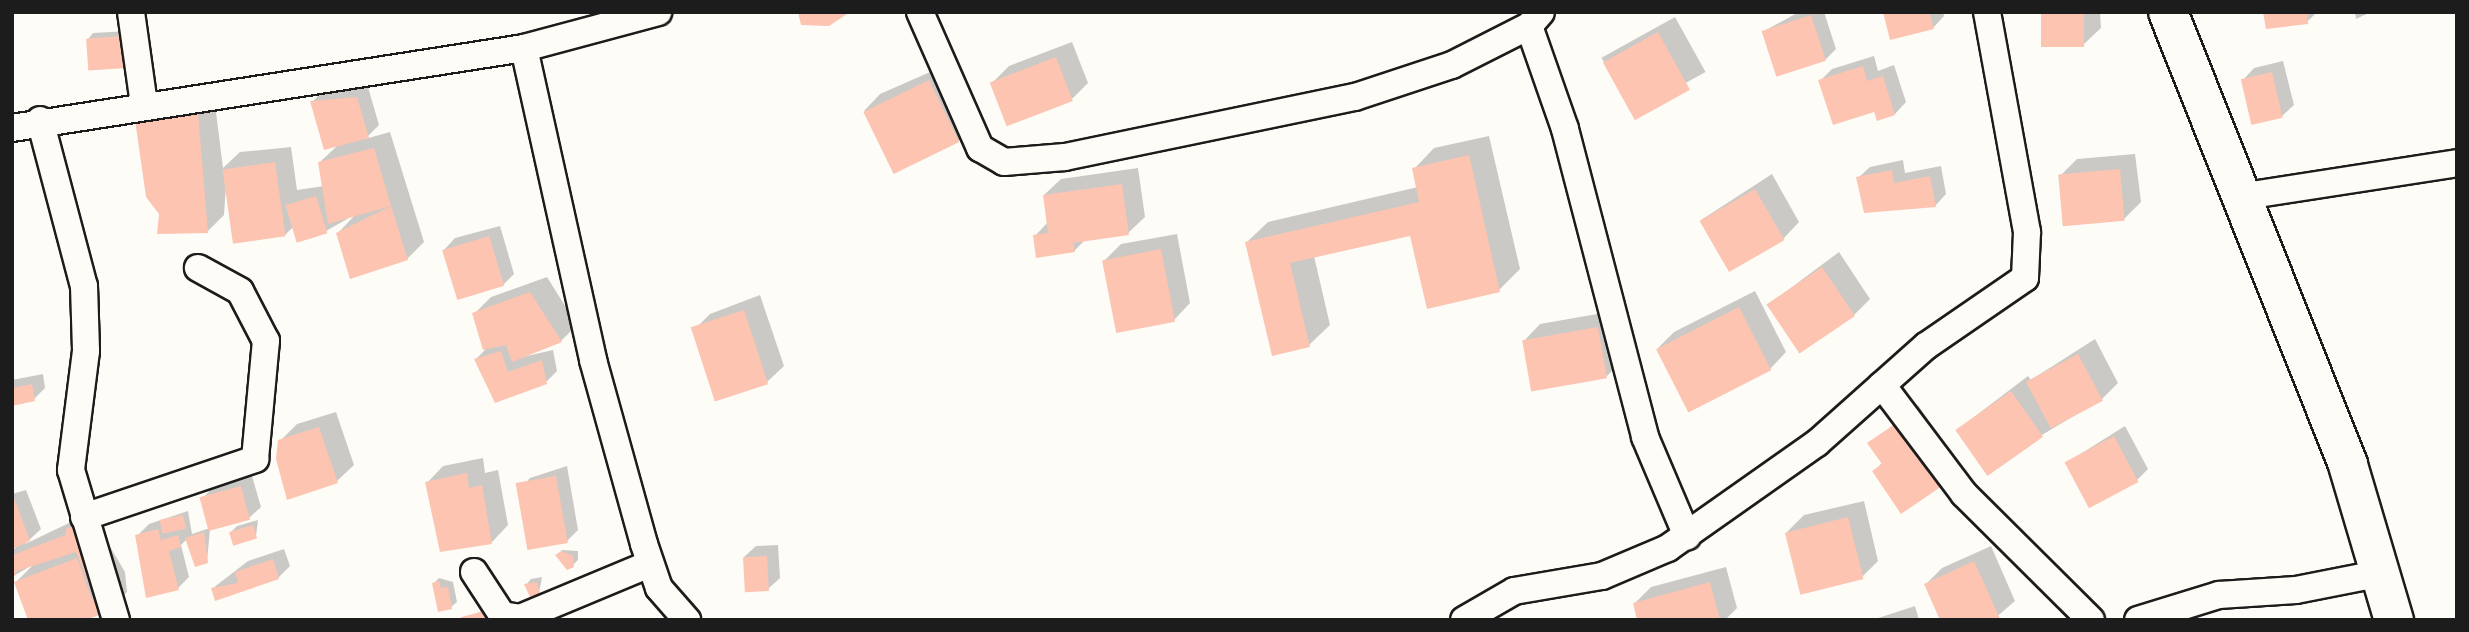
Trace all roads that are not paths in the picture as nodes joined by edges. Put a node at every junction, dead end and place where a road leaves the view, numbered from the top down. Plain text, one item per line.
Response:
1 (131, 12) edge
2 (658, 12) edge
3 (920, 12) edge
4 (1987, 12) edge
5 (2168, 12) edge
6 (1535, 19) edge
7 (524, 48) junction
8 (145, 105) junction
9 (40, 120) junction
10 (12, 128) edge
11 (2457, 163) edge
12 (2245, 196) junction
13 (198, 268) dead end
14 (1882, 385) junction
15 (85, 517) junction
16 (1687, 536) junction
17 (650, 564) junction
18 (474, 572) dead end
19 (2382, 573) junction
20 (116, 620) edge
21 (687, 620) edge
22 (1464, 620) edge
23 (2091, 620) edge
24 (2138, 620) edge
25 (2393, 620) edge

1 - 8 street
2 - 7 street
3 - 6 street
4 - 14 street
5 - 12 main road
6 - 16 street
7 - 8 street
7 - 17 street
8 - 9 street
9 - 10 street
9 - 15 street
11 - 12 street
12 - 19 main road
13 - 15 street
14 - 16 street
14 - 23 street
15 - 20 street
16 - 22 street
17 - 18 street
17 - 21 street
19 - 24 street
19 - 25 main road

